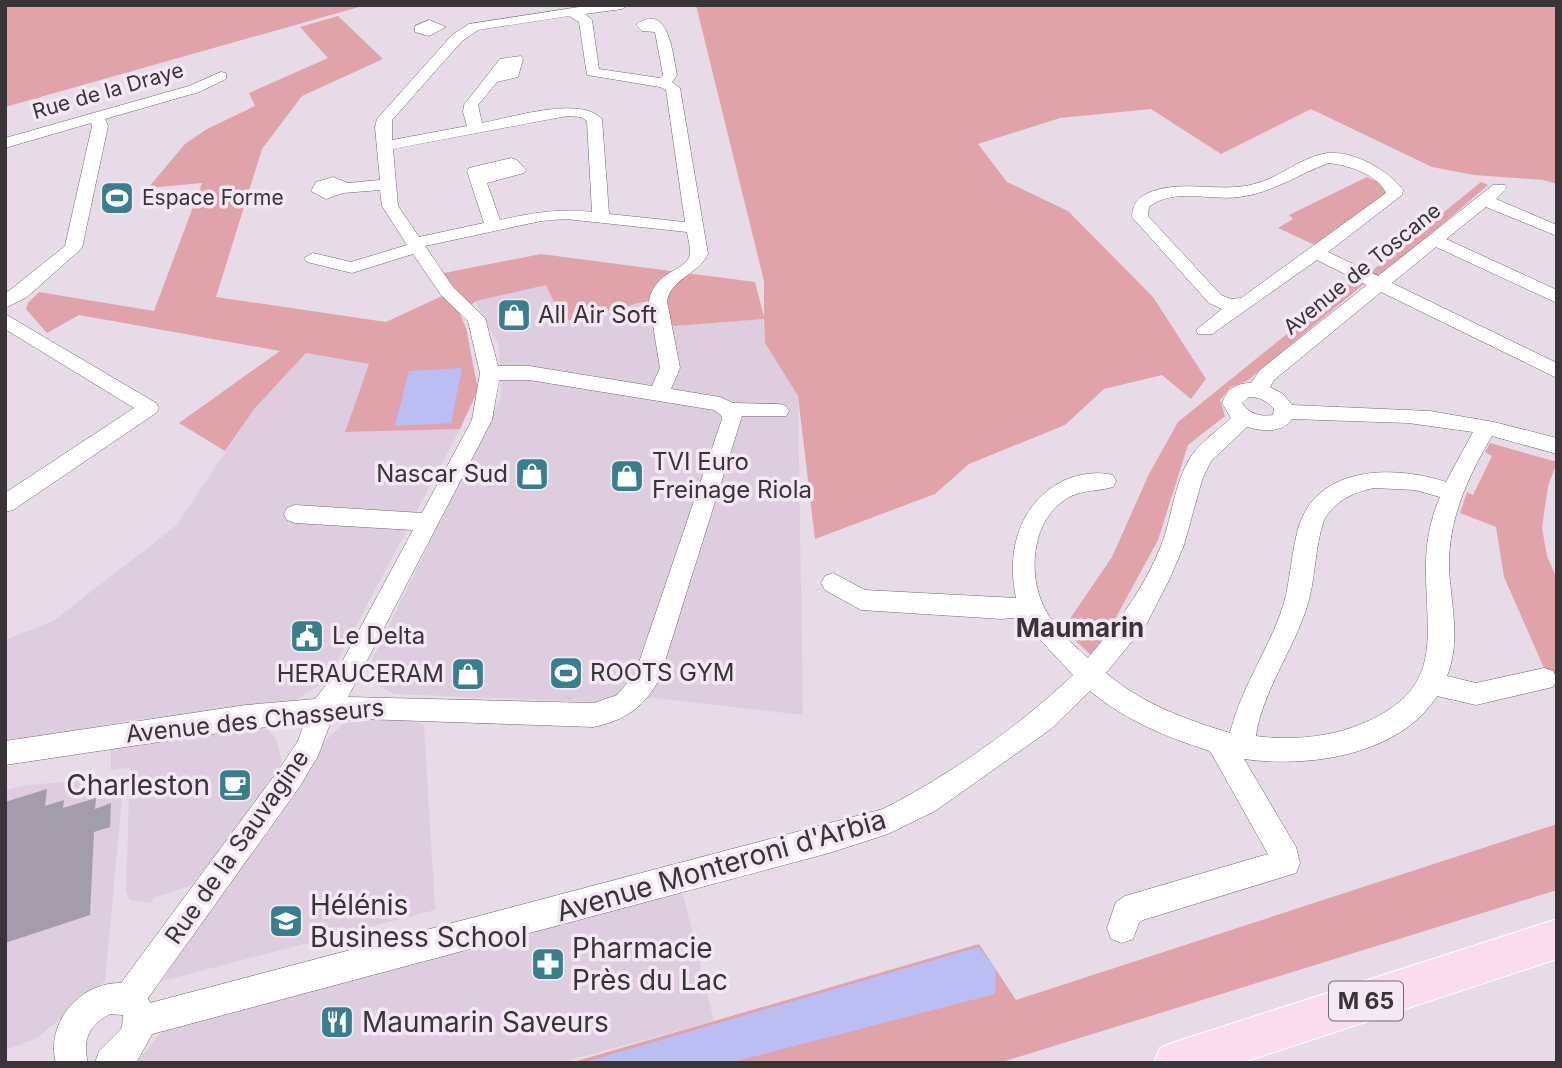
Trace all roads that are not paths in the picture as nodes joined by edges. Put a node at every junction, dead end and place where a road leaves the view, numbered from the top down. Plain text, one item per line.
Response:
1 (494, 5) edge
2 (622, 5) edge
3 (574, 13) junction
4 (513, 20) junction
5 (656, 27) dead end
6 (437, 30) dead end
7 (457, 38) junction
8 (221, 76) dead end
9 (495, 78) dead end
10 (664, 83) junction
11 (97, 117) junction
12 (476, 129) junction
13 (5, 142) edge
14 (385, 146) junction
15 (479, 180) dead end
16 (388, 184) junction
17 (1499, 188) dead end
18 (339, 190) dead end
19 (1484, 200) junction
20 (601, 216) junction
21 (494, 226) junction
22 (696, 228) junction
23 (1557, 231) edge
24 (1434, 240) junction
25 (416, 245) junction
26 (1316, 253) junction
27 (313, 258) dead end
28 (1379, 285) junction
29 (1557, 296) edge
30 (5, 302) edge
31 (1239, 305) junction
32 (5, 320) edge
33 (1205, 330) dead end
34 (1557, 372) edge
35 (490, 373) junction
36 (1261, 391) junction
37 (658, 395) junction
38 (730, 411) junction
39 (779, 411) dead end
40 (1284, 411) junction
41 (1244, 418) junction
42 (1488, 428) junction
43 (1557, 446) edge
44 (1105, 481) dead end
45 (1451, 492) junction
46 (5, 504) edge
47 (295, 514) dead end
48 (429, 522) junction
49 (833, 583) dead end
50 (1032, 607) junction
51 (1088, 677) junction
52 (1544, 679) dead end
53 (1431, 683) junction
54 (321, 712) junction
55 (1230, 744) junction
56 (5, 753) edge
57 (1122, 928) dead end
58 (1557, 939) edge
59 (134, 1011) junction
60 (69, 1060) edge
61 (111, 1063) edge
62 (1175, 1063) edge

1 - 4 street
2 - 3 street
3 - 4 street
3 - 10 street
4 - 7 street, Rue de la Sauvagine
5 - 10 street
6 - 7 street
7 - 14 street, Rue de la Sauvagine
8 - 11 street, Rue de la Draye
9 - 12 street
10 - 22 street
11 - 13 street, Rue de la Draye
11 - 30 street
12 - 14 street
12 - 20 street
14 - 16 street, Rue de la Sauvagine
15 - 21 street
16 - 18 street
16 - 25 street, Rue de la Sauvagine
17 - 19 street, Avenue de Toscane
19 - 23 street
19 - 24 street, Avenue de Toscane
20 - 21 street
20 - 22 street
21 - 25 street
22 - 37 street
24 - 28 street, Avenue de Toscane
24 - 29 street
25 - 27 street
25 - 35 street, Rue de la Sauvagine
26 - 28 street
26 - 31 street
26 - 31 street
28 - 34 street
28 - 36 street, Avenue de Toscane
31 - 33 street
32 - 46 street
35 - 37 street
35 - 48 street, Rue de la Sauvagine
36 - 40 street
36 - 41 street
37 - 38 street
38 - 39 street
38 - 54 street, Avenue des Chasseurs
40 - 41 street
40 - 42 street
41 - 51 street, Avenue Monteroni d'Arbia
42 - 43 street
42 - 45 street
44 - 50 street
45 - 53 street
45 - 55 street
47 - 48 street
48 - 54 street, Rue de la Sauvagine
49 - 50 street
50 - 51 street
51 - 55 street
51 - 59 street, Avenue Monteroni d'Arbia
52 - 53 street
53 - 55 street
54 - 56 street, Avenue des Chasseurs
54 - 59 street, Rue de la Sauvagine
55 - 57 street
58 - 62 main road, M 65
59 - 60 street, Avenue Monteroni d'Arbia
59 - 61 street

